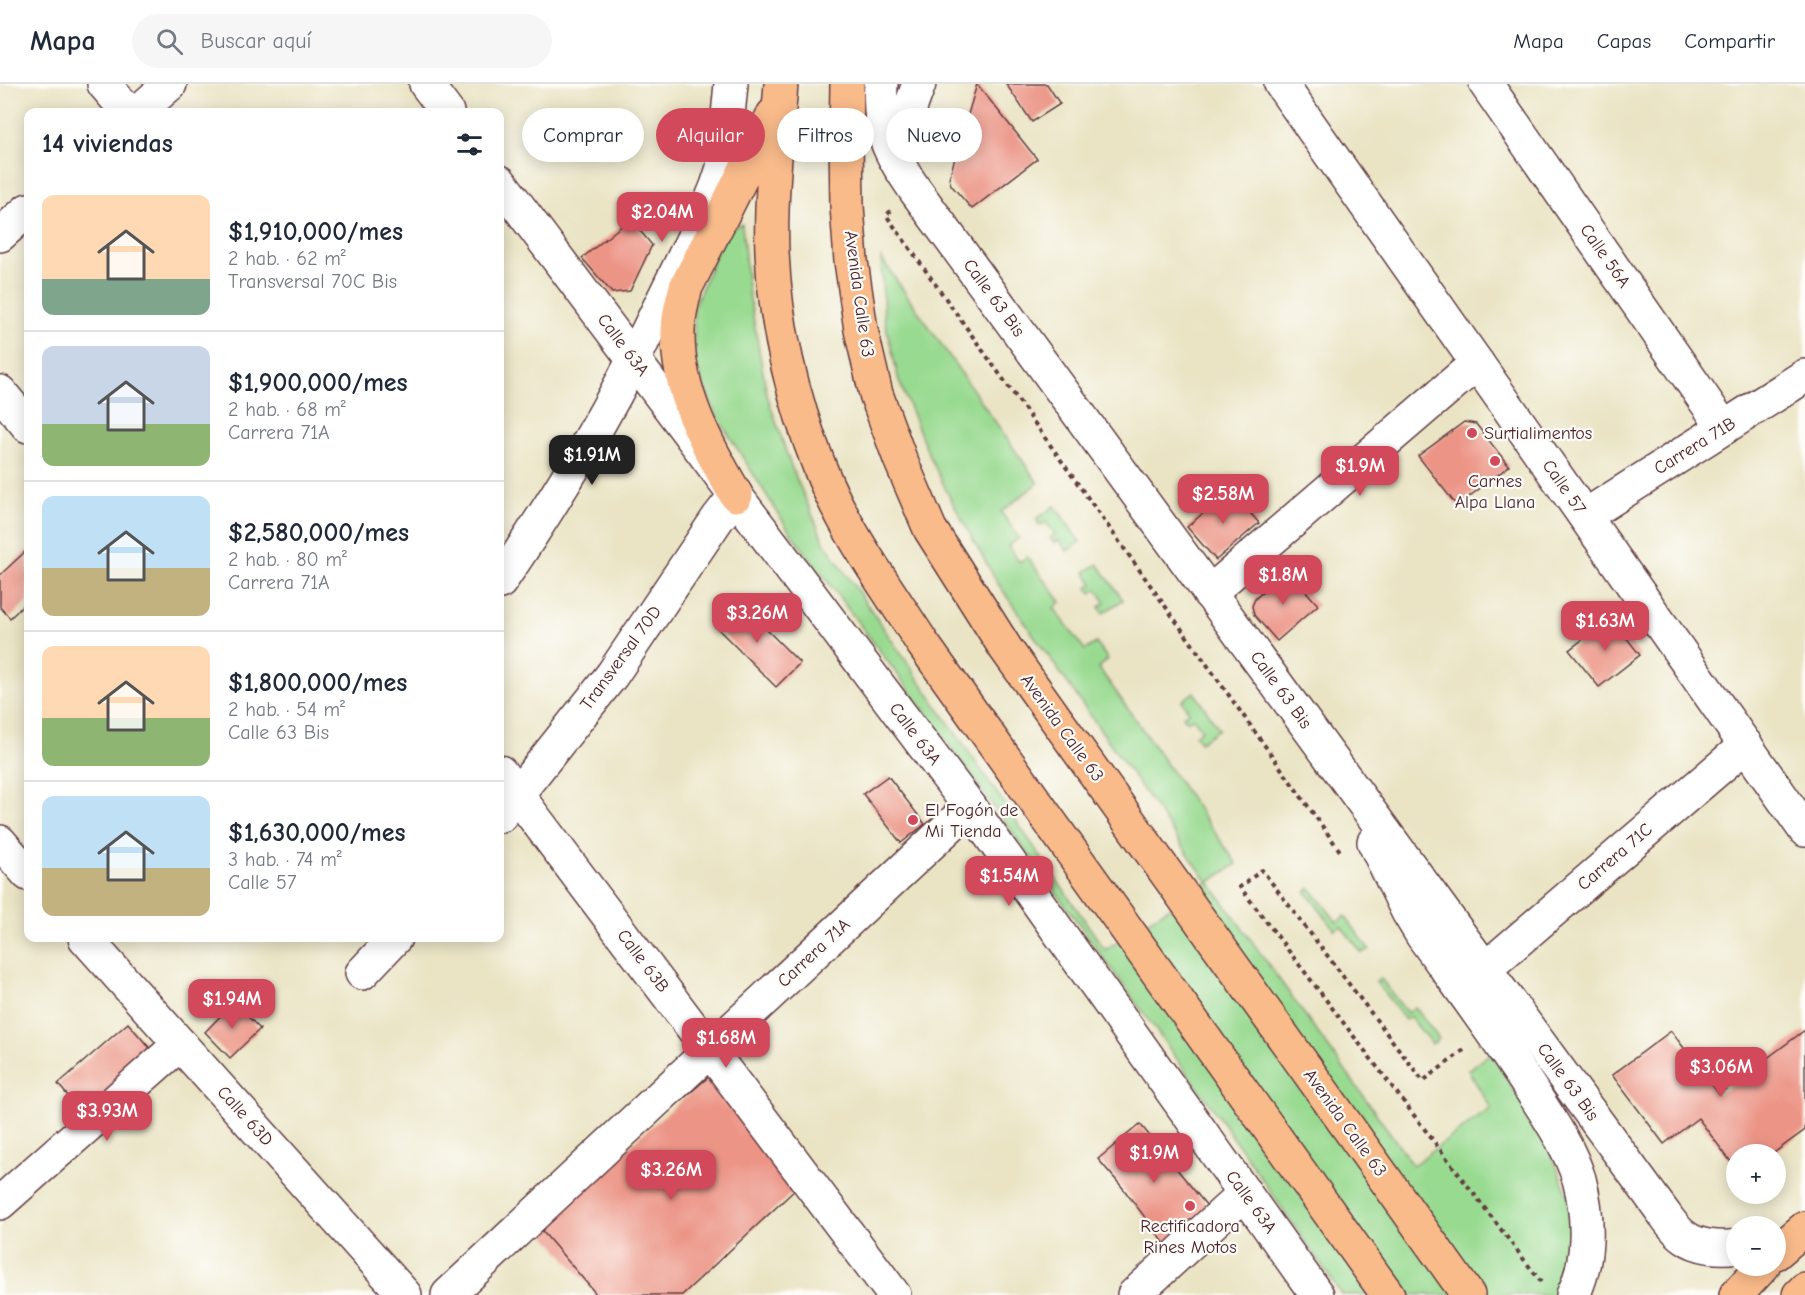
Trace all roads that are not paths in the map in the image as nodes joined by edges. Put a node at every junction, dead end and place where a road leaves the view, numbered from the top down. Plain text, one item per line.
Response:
1 (104, 84) edge
2 (170, 84) edge
3 (426, 84) edge
4 (730, 84) edge
5 (848, 84) edge
6 (881, 84) edge
7 (919, 84) edge
8 (1281, 84) edge
9 (1486, 84) edge
10 (780, 93) edge
11 (125, 108) edge
12 (143, 108) edge
13 (444, 108) edge
14 (901, 169) junction
15 (504, 187) edge
16 (24, 214) edge
17 (0, 235) edge
18 (634, 359) junction
19 (1477, 363) junction
20 (1805, 376) edge
21 (0, 392) edge
22 (24, 421) edge
23 (1724, 428) junction
24 (736, 495) junction
25 (1585, 516) junction
26 (504, 576) edge
27 (1209, 593) junction
28 (1746, 745) junction
29 (1340, 770) junction
30 (505, 794) edge
31 (970, 807) junction
32 (1805, 830) edge
33 (0, 842) edge
34 (24, 869) edge
35 (89, 942) edge
36 (391, 942) edge
37 (1485, 969) junction
38 (362, 973) dead end
39 (180, 1044) junction
40 (710, 1050) junction
41 (1245, 1193) junction
42 (0, 1203) edge
43 (1805, 1223) edge
44 (1805, 1228) edge
45 (1786, 1230) edge
46 (1786, 1244) edge
47 (1726, 1248) edge
48 (1805, 1289) edge
49 (1558, 1290) edge
50 (405, 1295) edge
51 (448, 1295) edge
52 (894, 1295) edge
53 (1134, 1295) edge
54 (1317, 1295) edge
55 (1388, 1295) edge
56 (1468, 1295) edge
57 (1799, 1295) edge

1 - 11 street
2 - 12 street
3 - 13 street
4 - 18 street
5 - 56 main road, Avenida Calle 63
6 - 14 street, Calle 63 Bis
7 - 14 street
8 - 19 street, Calle 57
9 - 23 street, Calle 56A
10 - 24 main road
10 - 55 main road
14 - 27 street, Calle 63 Bis
15 - 18 street, Calle 63A
16 - 17 street
18 - 24 street, Calle 63A
18 - 26 street
19 - 25 street, Calle 57
19 - 27 street
20 - 23 street, Carrera 71B
21 - 22 street
23 - 25 street, Carrera 71B
24 - 30 street, Transversal 70D
24 - 31 street, Calle 63A
25 - 28 street, Calle 57
27 - 29 street, Calle 63 Bis
28 - 32 street, Calle 57
28 - 37 street, Carrera 71C
29 - 37 street, Calle 63 Bis
29 - 49 street
30 - 40 street, Calle 63B
31 - 40 street, Carrera 71A
31 - 41 street, Calle 63A
33 - 34 street
35 - 39 street, Calle 63D
36 - 38 street
37 - 47 street, Calle 63 Bis
39 - 42 street
39 - 50 street, Calle 63D
40 - 51 street, Carrera 71A
40 - 52 street, Calle 63B
41 - 53 street
41 - 54 street, Calle 63A
43 - 45 street
44 - 46 main road
48 - 57 main road

